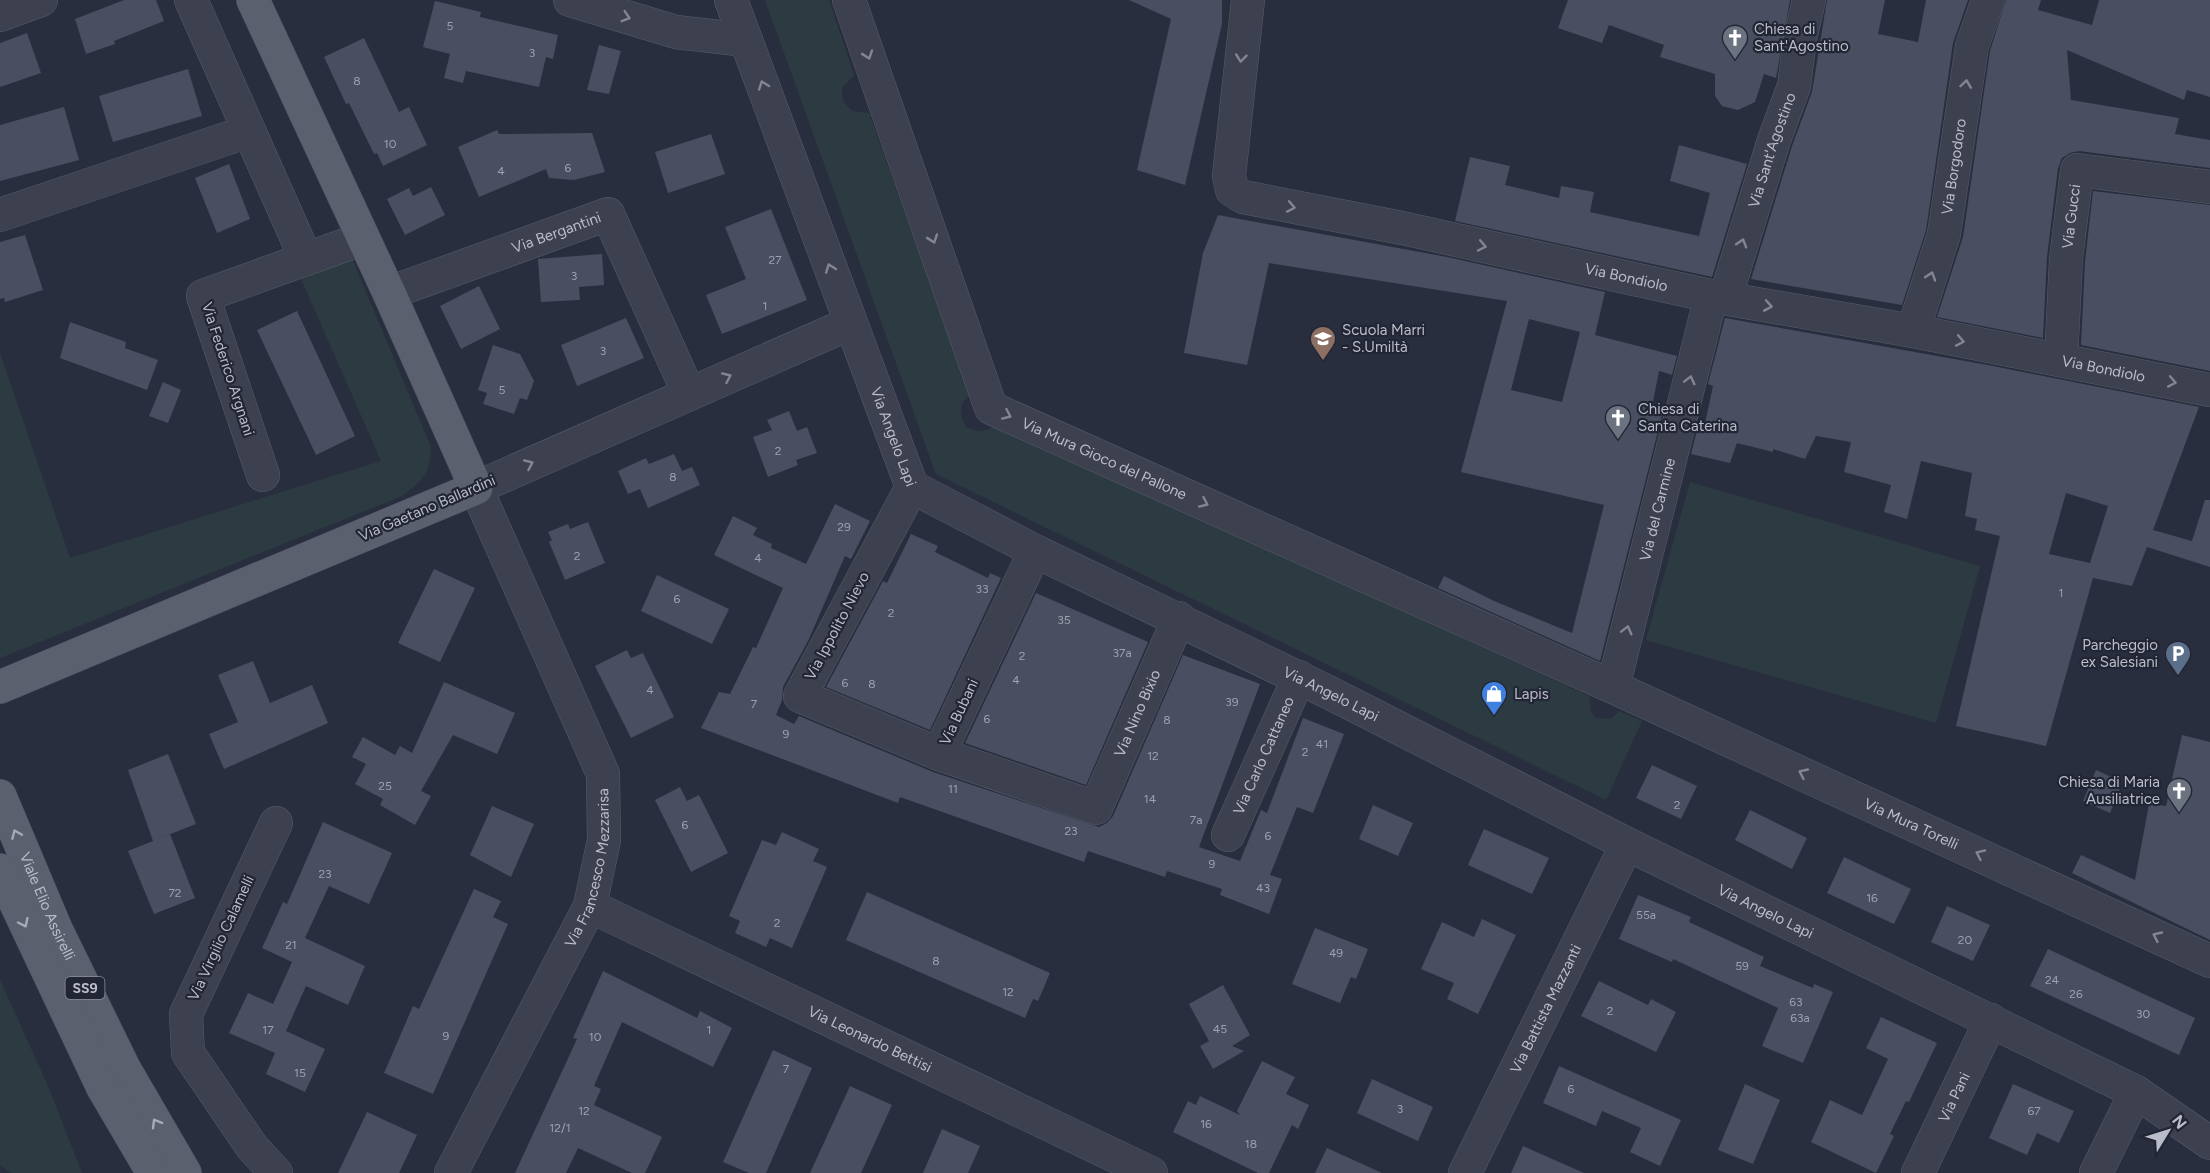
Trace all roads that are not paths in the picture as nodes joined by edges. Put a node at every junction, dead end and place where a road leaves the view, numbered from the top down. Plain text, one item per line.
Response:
1 (41, 0) edge
2 (191, 0) edge
3 (253, 0) edge
4 (570, 0) edge
5 (731, 0) edge
6 (849, 0) edge
7 (1248, 0) edge
8 (1809, 0) edge
9 (1988, 0) edge
10 (0, 15) edge
11 (746, 40) junction
12 (249, 131) junction
13 (2210, 187) edge
14 (0, 215) edge
15 (362, 238) junction
16 (306, 260) junction
17 (389, 293) junction
18 (1718, 298) junction
19 (851, 323) junction
20 (1913, 331) junction
21 (2061, 360) junction
22 (2210, 390) edge
23 (689, 394) junction
24 (263, 475) dead end
25 (476, 488) junction
26 (912, 488) junction
27 (1035, 551) junction
28 (1179, 618) junction
29 (1299, 677) junction
30 (0, 687) edge
31 (1613, 687) junction
32 (939, 754) junction
33 (0, 796) edge
34 (1096, 808) joint
35 (276, 823) dead end
36 (1228, 835) dead end
37 (1627, 844) junction
38 (0, 870) edge
39 (590, 906) junction
40 (2210, 961) edge
41 (1991, 1020) junction
42 (2136, 1092) junction
43 (2210, 1143) edge
44 (153, 1173) edge
45 (185, 1173) edge
46 (276, 1173) edge
47 (451, 1173) edge
48 (1151, 1173) edge
49 (1465, 1173) edge
50 (1918, 1173) edge
51 (2096, 1173) edge

1 - 10 street
2 - 12 street
3 - 15 main road
4 -> 11 street
5 - 11 street, Via Angelo Lapi
6 -> 31 street, Via Mura Gioco del Pallone
7 -> 18 street, Via Bondiolo
18 -> 8 street, Via Sant'Agostino
20 -> 9 street, Via Borgodoro
19 -> 11 street, Via Angelo Lapi
12 - 14 street
12 - 16 street
13 - 21 street, Via Gucci
15 - 16 street, Via Federico Argnani
15 - 17 main road
16 - 24 street, Via Federico Argnani
17 - 23 street, Via Bergantini
17 - 25 main road
18 -> 20 street, Via Bondiolo
31 -> 18 street, Via del Carmine
23 -> 19 street, Via Gaetano Ballardini
19 - 26 street, Via Angelo Lapi
20 -> 21 street, Via Bondiolo
21 -> 22 street, Via Bondiolo
25 -> 23 street, Via Gaetano Ballardini
25 - 30 main road, Via Gaetano Ballardini
25 - 39 street, Via Francesco Mezzarisa
26 - 27 street, Via Angelo Lapi
26 - 32 street, Via Ippolito Nievo
27 - 28 street, Via Angelo Lapi
27 - 32 street, Via Bubani
28 - 29 street, Via Angelo Lapi
28 - 34 street, Via Nino Bixio
29 - 36 street, Via Carlo Cattaneo
29 - 37 street, Via Angelo Lapi
40 -> 31 street, Via Mura Torelli
32 - 34 street, Via Bubani
45 -> 33 main road, Viale Elio Assirelli / SS9
35 - 46 street, Via Virgilio Calamelli
37 - 41 street, Via Angelo Lapi
37 - 49 street, Via Battista Mazzanti
38 -> 44 main road, Viale Elio Assirelli / SS9
39 - 47 street, Via Francesco Mezzarisa
39 - 48 street, Via Leonardo Bettisi
41 - 42 street, Via Angelo Lapi
41 - 50 street, Via Pani
42 - 43 street, Via Angelo Lapi
42 - 51 street

